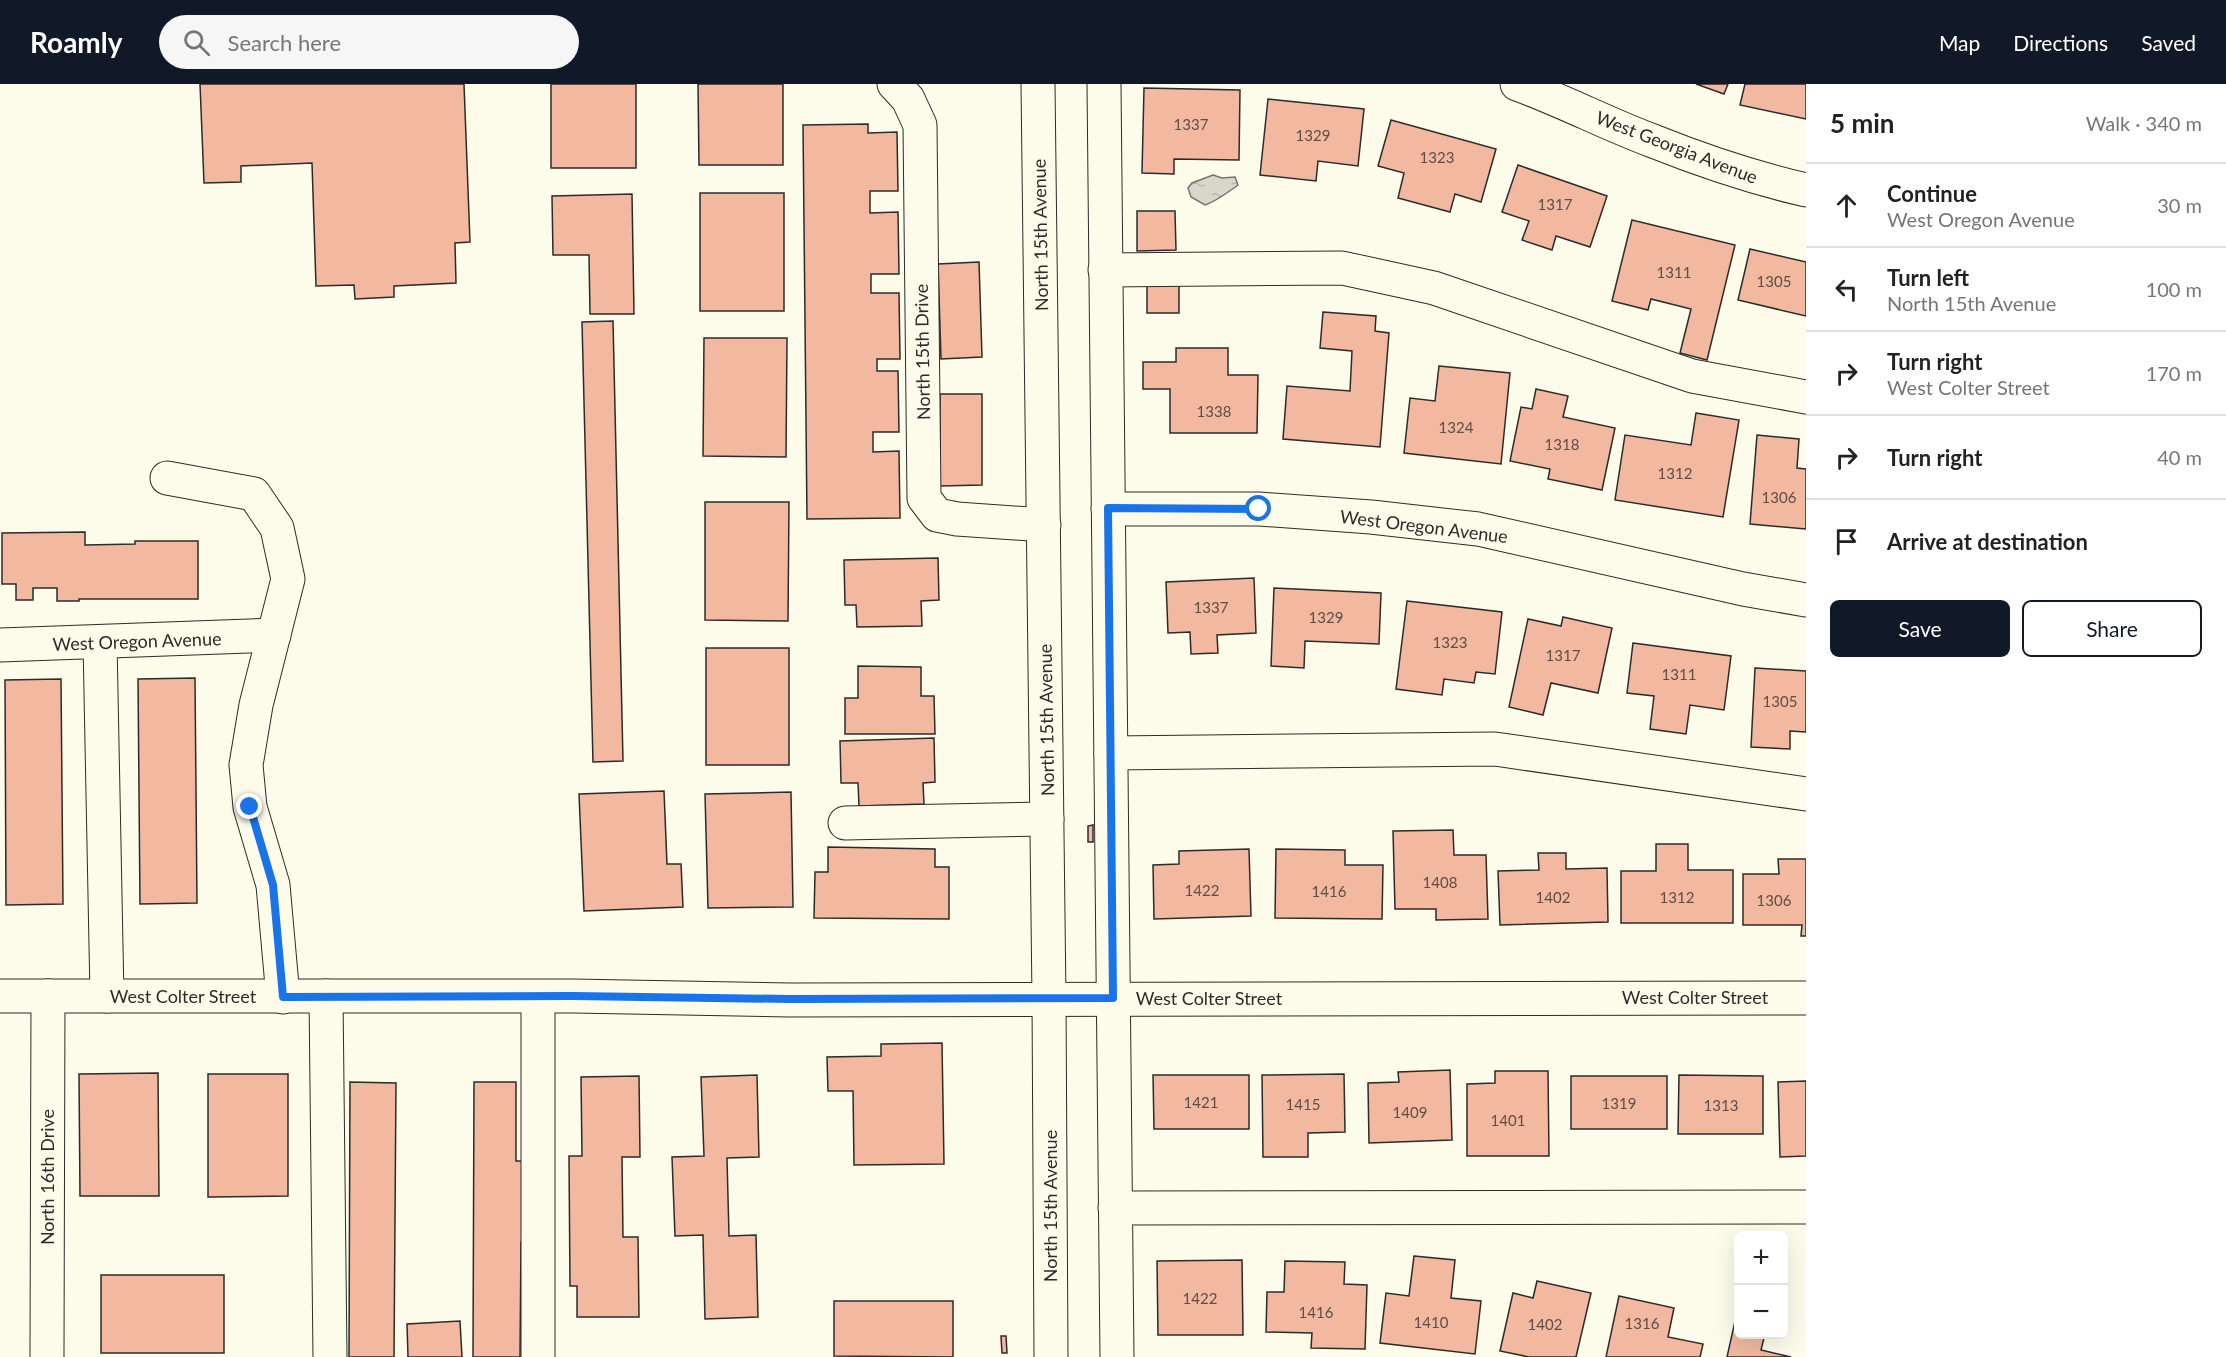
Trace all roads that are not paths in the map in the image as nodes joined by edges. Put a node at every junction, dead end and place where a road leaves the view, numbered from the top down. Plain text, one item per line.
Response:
1 (894, 84) edge
2 (1038, 84) edge
3 (1104, 84) edge
4 (1517, 84) edge
5 (1806, 190) edge
6 (1105, 270) junction
7 (1806, 397) edge
8 (167, 478) dead end
9 (1108, 508) junction
10 (1044, 525) junction
11 (1806, 600) edge
12 (274, 635) junction
13 (100, 642) junction
14 (0, 645) edge
15 (1111, 753) junction
16 (1806, 794) edge
17 (1047, 819) junction
18 (845, 823) dead end
19 (0, 996) edge
20 (48, 996) junction
21 (107, 996) junction
22 (326, 996) junction
23 (283, 997) junction
24 (538, 997) junction
25 (1113, 998) junction
26 (1806, 998) edge
27 (1050, 999) junction
28 (1806, 1207) edge
29 (1115, 1208) junction
30 (47, 1357) edge
31 (330, 1357) edge
32 (538, 1357) edge
33 (1051, 1357) edge
34 (1117, 1357) edge

1 - 10 street, North 15th Drive
2 - 10 street, North 15th Avenue
3 - 6 street
4 - 5 street, West Georgia Avenue
6 - 7 street
6 - 9 street
8 - 12 street
9 - 11 street, West Oregon Avenue
9 - 15 street
10 - 17 street, North 15th Avenue
12 - 13 street, West Oregon Avenue
12 - 23 street
13 - 14 street, West Oregon Avenue
13 - 21 street
15 - 16 street
15 - 25 street
17 - 18 street
17 - 27 street, North 15th Avenue
19 - 20 street, West Colter Street
20 - 21 street, West Colter Street
20 - 30 street, North 16th Drive
21 - 23 street, West Colter Street
22 - 23 street, West Colter Street
22 - 24 street, West Colter Street
22 - 31 street
24 - 27 street, West Colter Street
24 - 32 street
25 - 26 street, West Colter Street
25 - 27 street, West Colter Street
25 - 29 street
27 - 33 street, North 15th Avenue
28 - 29 street
29 - 34 street

